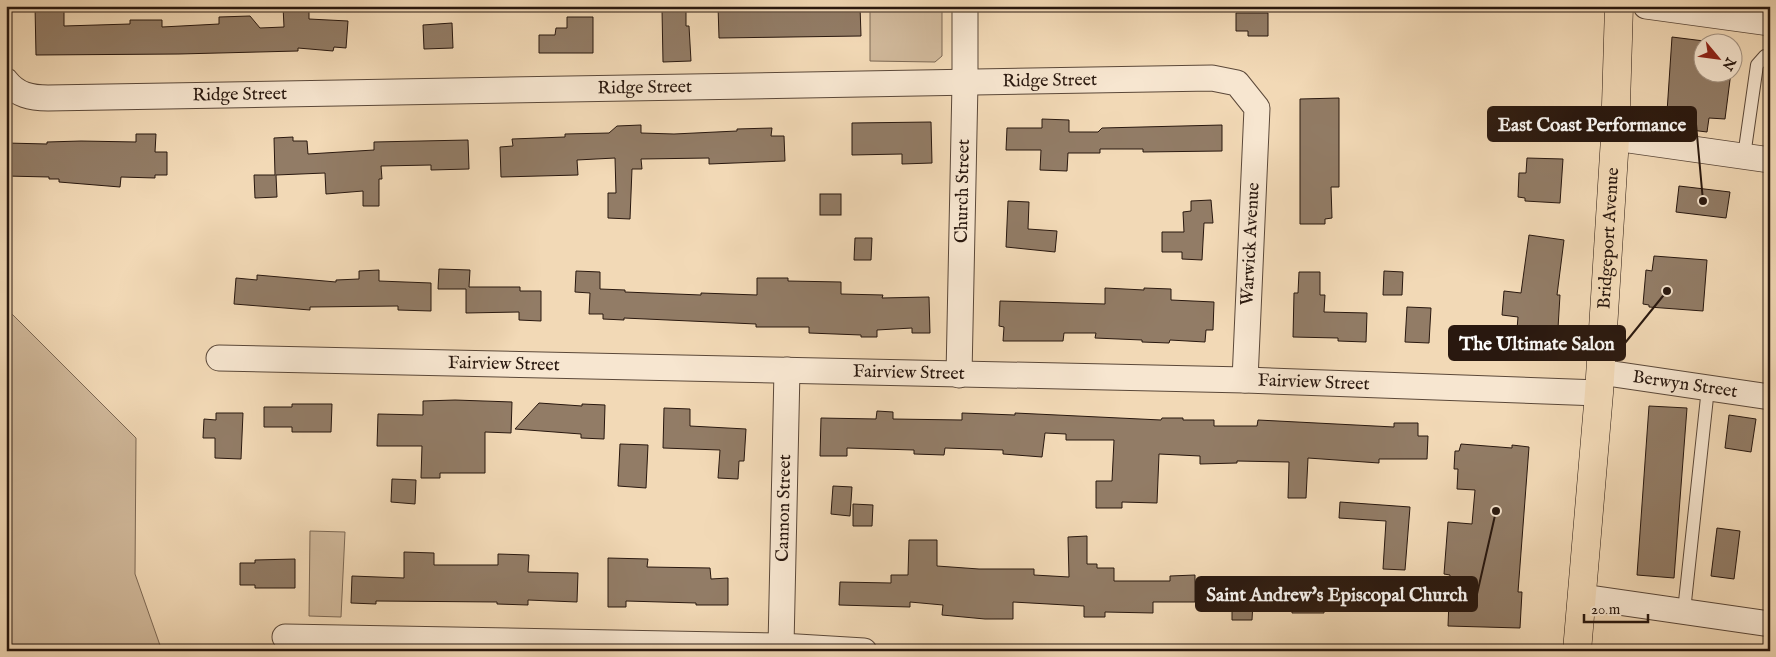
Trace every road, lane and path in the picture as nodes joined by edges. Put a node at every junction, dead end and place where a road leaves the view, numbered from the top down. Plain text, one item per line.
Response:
1 (965, 6) edge
2 (1619, 6) edge
3 (1646, 6) edge
4 (1770, 23) edge
5 (1770, 57) edge
6 (965, 83) junction
7 (13, 87) edge
8 (1257, 108) joint
9 (1616, 138) junction
10 (1744, 156) junction
11 (1770, 160) edge
12 (219, 358) dead end
13 (787, 370) junction
14 (959, 375) junction
15 (1245, 380) junction
16 (1600, 383) junction
17 (1708, 388) junction
18 (1770, 397) edge
19 (1583, 596) junction
20 (1684, 611) junction
21 (1770, 624) edge
22 (285, 637) dead end
23 (781, 646) junction
24 (864, 651) edge
25 (1577, 651) edge

1 - 6 street, Church Street
2 - 9 main road, Bridgeport Avenue
3 - 4 street
5 - 10 lane
6 - 7 street, Ridge Street
6 - 8 street, Ridge Street
6 - 14 street, Church Street
8 - 15 street, Warwick Avenue
9 - 10 street
9 - 16 main road, Bridgeport Avenue
10 - 11 street
12 - 13 street, Fairview Street
13 - 14 street, Fairview Street
13 - 23 street, Cannon Street
14 - 15 street, Fairview Street
15 - 16 street, Fairview Street
16 - 17 street, Berwyn Street
16 - 19 main road, Bridgeport Avenue
17 - 18 street, Berwyn Street
17 - 20 lane
19 - 20 street
19 - 25 main road, Bridgeport Avenue
20 - 21 street
22 - 23 street
23 - 24 street

